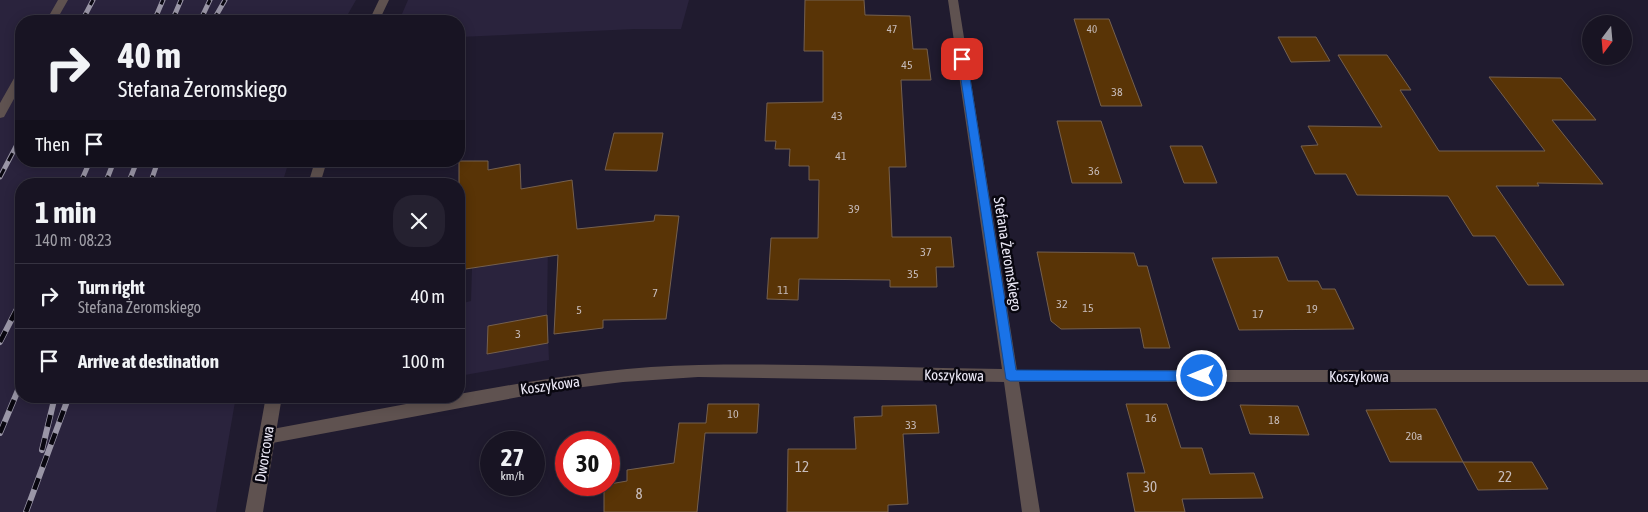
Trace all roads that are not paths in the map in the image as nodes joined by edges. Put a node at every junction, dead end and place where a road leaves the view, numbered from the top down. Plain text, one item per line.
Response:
1 (63, 0) edge
2 (384, 0) edge
3 (953, 0) edge
4 (54, 15) edge
5 (377, 15) edge
6 (15, 87) edge
7 (0, 114) edge
8 (1010, 376) junction
9 (1648, 376) edge
10 (465, 400) edge
11 (273, 403) edge
12 (449, 403) edge
13 (267, 437) junction
14 (254, 512) edge
15 (1031, 512) edge

1 - 4 street
2 - 5 street
3 - 8 street, Stefana Żeromskiego
6 - 7 street
8 - 9 street, Koszykowa
8 - 10 street, Koszykowa
8 - 15 street, Stefana Żeromskiego
11 - 13 street, Dworcowa
12 - 13 street, Koszykowa
13 - 14 street, Dworcowa

